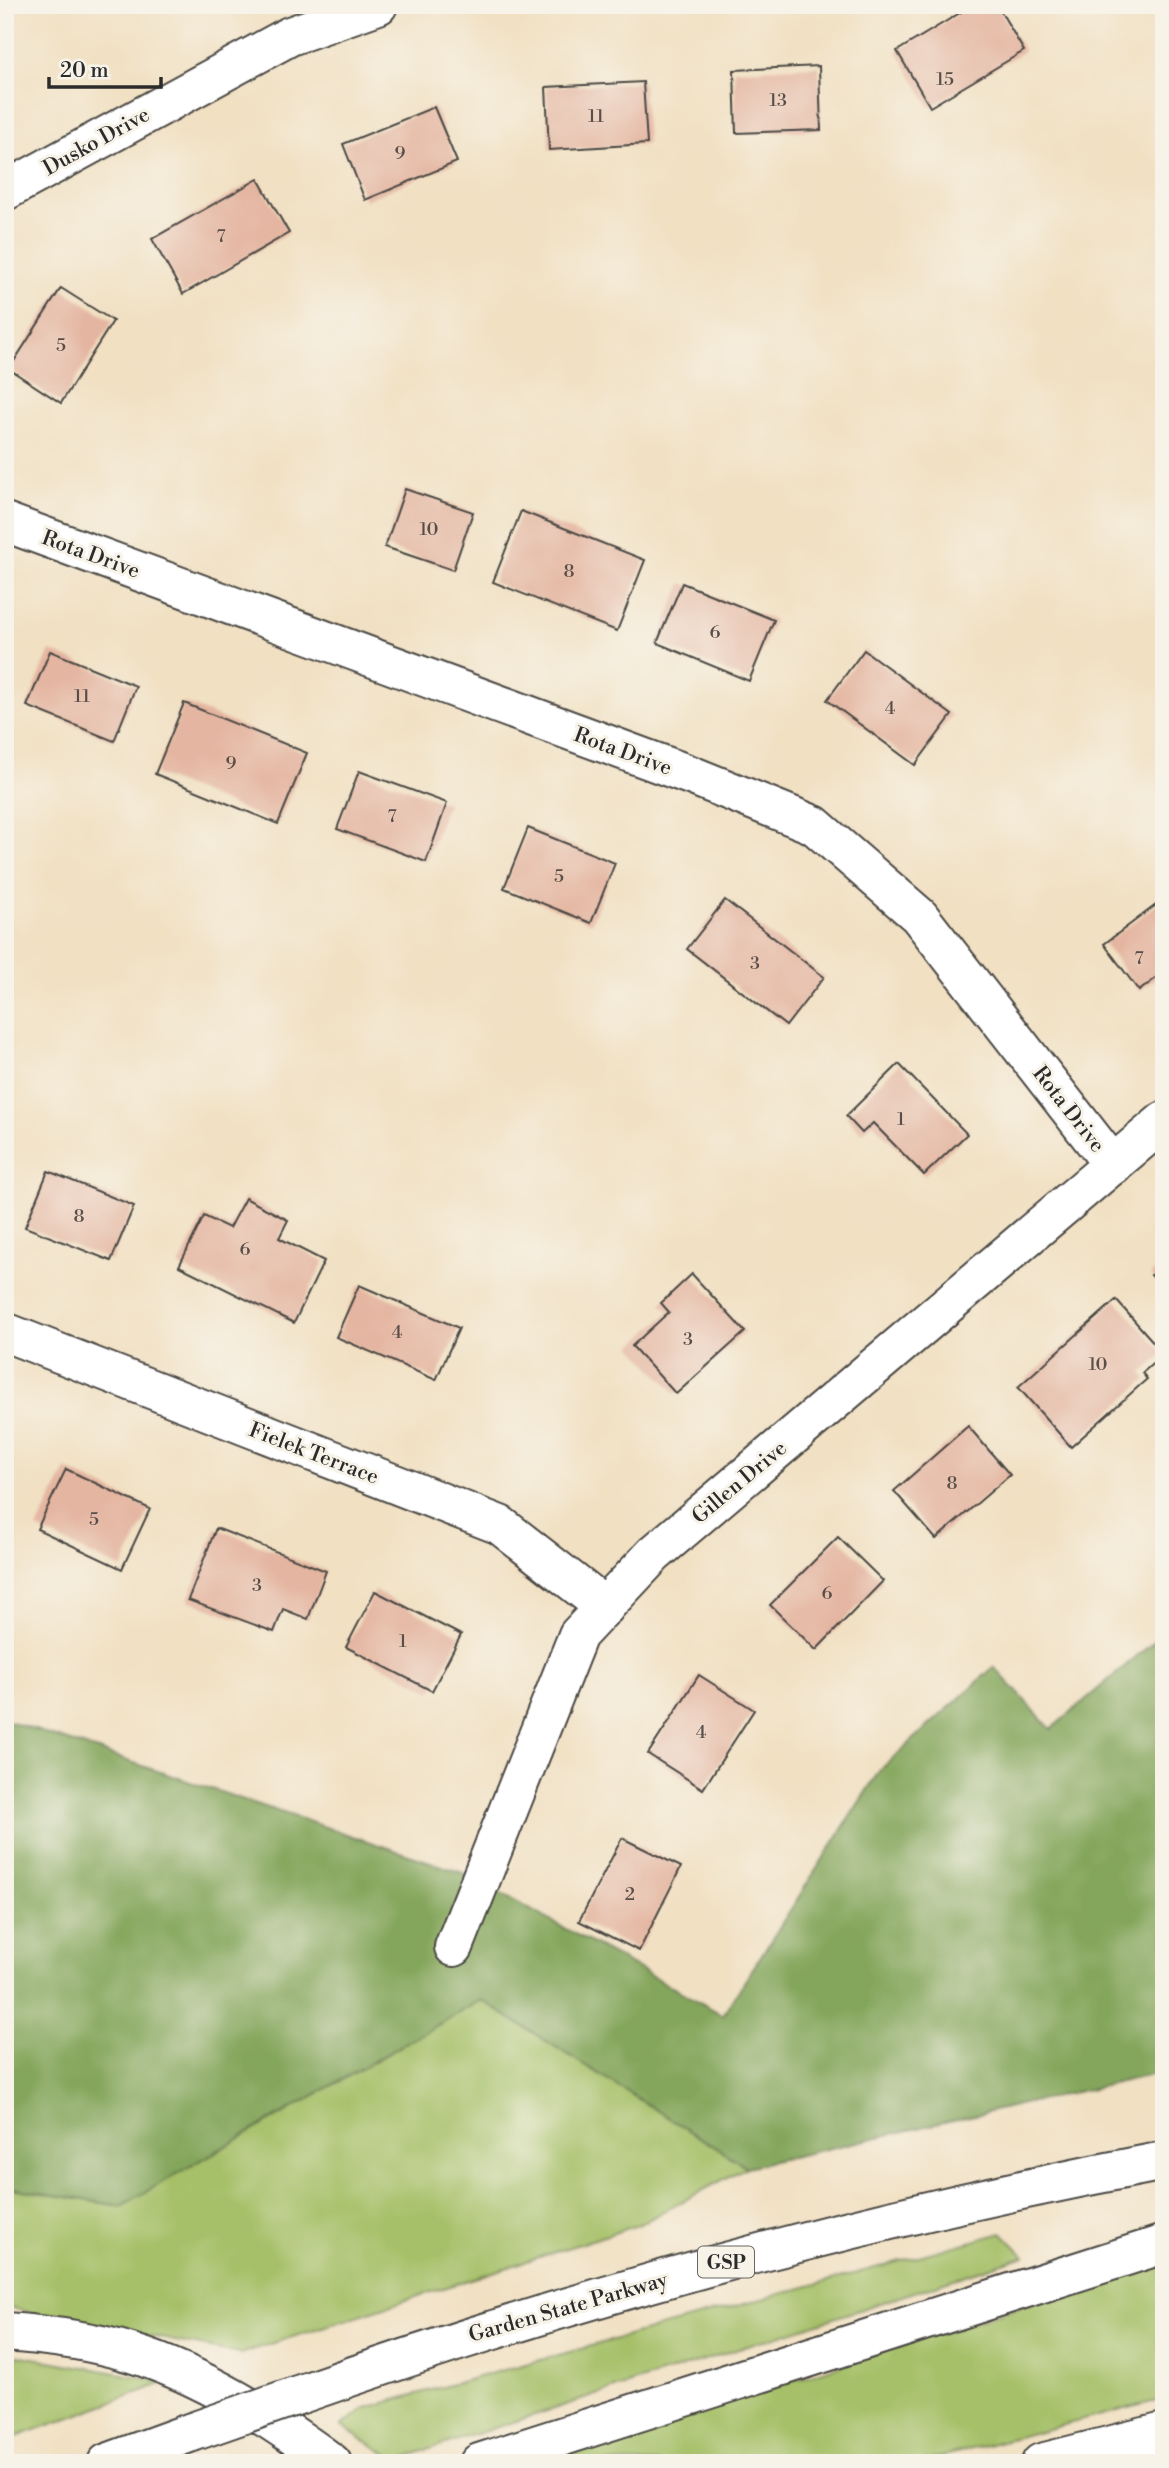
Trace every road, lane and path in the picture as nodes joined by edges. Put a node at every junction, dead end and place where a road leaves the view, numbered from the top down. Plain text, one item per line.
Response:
1 (378, 5) edge
2 (5, 191) edge
3 (5, 522) edge
4 (1164, 1121) edge
5 (1113, 1165) junction
6 (5, 1332) edge
7 (604, 1607) junction
8 (454, 1947) dead end
9 (1164, 2161) edge
10 (1164, 2244) edge
11 (5, 2332) edge
12 (1164, 2432) edge
13 (107, 2463) edge
14 (332, 2463) edge
15 (480, 2463) edge
16 (1041, 2463) edge

1 - 2 main road, Dusko Drive
3 - 5 main road, Rota Drive
4 - 5 main road, Gillen Drive
5 - 7 main road, Gillen Drive
6 - 7 main road, Fielek Terrace
7 - 8 main road, Gillen Drive
9 - 13 main road, Garden State Parkway / GSP, bridge
10 - 15 main road
11 - 14 main road
12 - 16 main road

